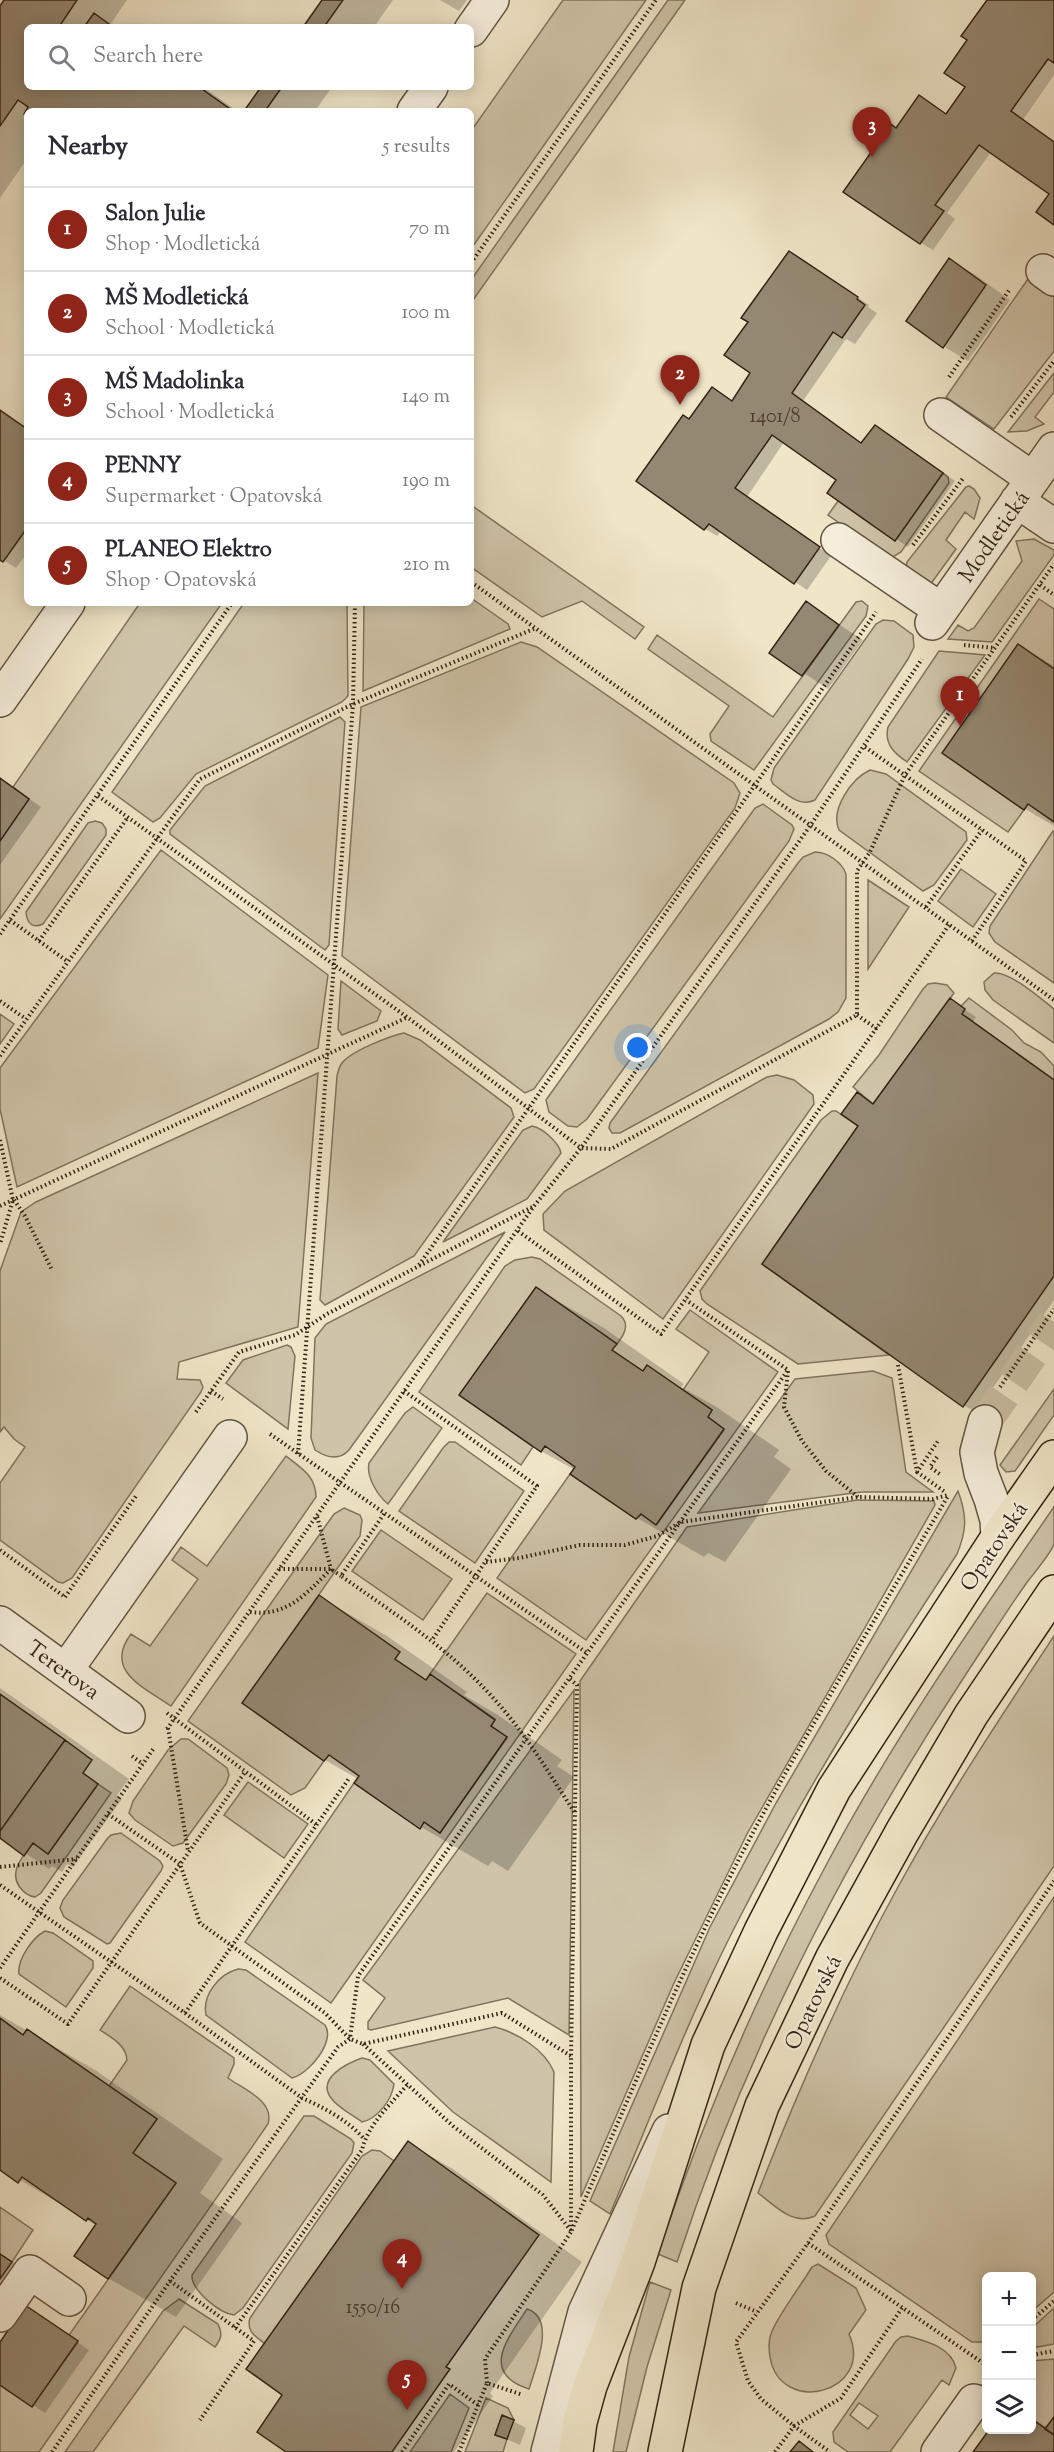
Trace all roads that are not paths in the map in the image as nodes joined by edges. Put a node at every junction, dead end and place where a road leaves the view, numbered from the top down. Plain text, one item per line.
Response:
1 (492, 0) edge
2 (474, 26) edge
3 (429, 90) edge
4 (416, 108) edge
5 (942, 400) road end
6 (1054, 449) edge
7 (1025, 490) junction
8 (1054, 526) edge
9 (838, 540) dead end
10 (66, 606) edge
11 (0, 700) edge
12 (985, 1422) tunnel mouth
13 (230, 1437) dead end
14 (1054, 1457) edge
15 (998, 1537) junction
16 (1054, 1592) edge
17 (0, 1623) edge
18 (66, 1670) junction
19 (128, 1716) dead end
20 (708, 2045) junction
21 (69, 2299) dead end
22 (0, 2314) edge
23 (974, 2401) dead end
24 (548, 2452) edge
25 (576, 2452) edge
26 (664, 2452) edge
27 (938, 2452) edge

1 - 2 street
3 - 4 street
5 - 7 street
6 - 7 street, Modletická
7 - 8 street
7 - 9 street, Modletická
10 - 11 street
12 - 15 street
13 - 18 street
14 - 15 main road, Opatovská
15 - 20 main road, Opatovská
16 - 26 main road, Opatovská
17 - 18 street, Tererova
18 - 19 street, Tererova
20 - 24 street, Opatovská
20 - 25 main road, Opatovská
21 - 22 street
23 - 27 street

